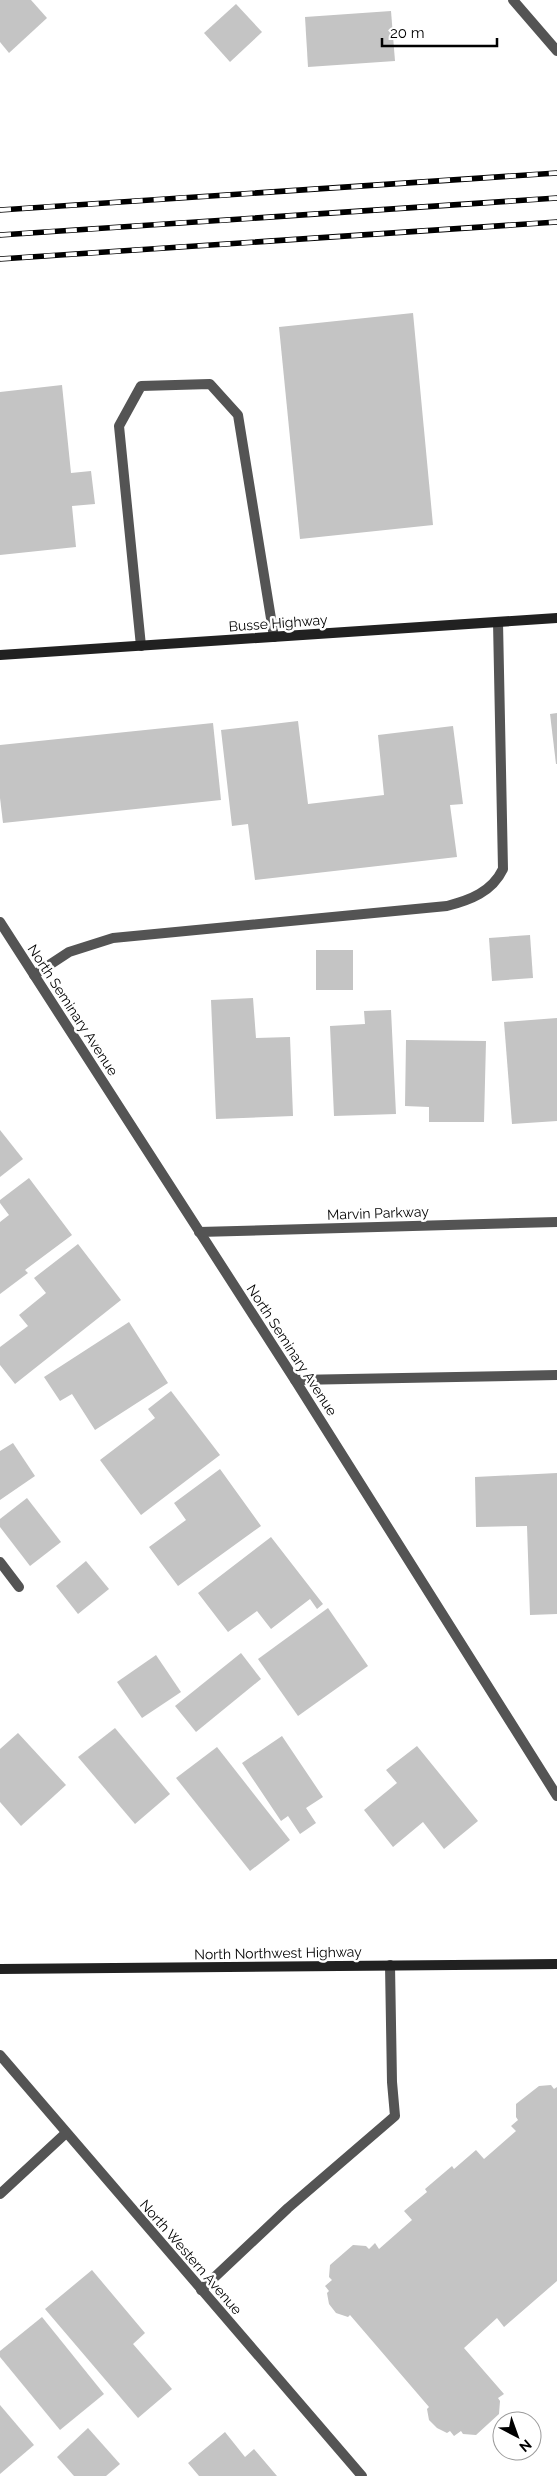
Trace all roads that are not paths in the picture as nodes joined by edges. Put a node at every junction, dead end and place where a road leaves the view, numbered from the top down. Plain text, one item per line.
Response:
1 (513, 0) edge
2 (557, 51) edge
3 (557, 618) edge
4 (498, 622) junction
5 (274, 637) junction
6 (141, 646) junction
7 (0, 655) edge
8 (0, 922) edge
9 (34, 975) junction
10 (557, 1222) edge
11 (199, 1232) junction
12 (557, 1375) edge
13 (295, 1380) junction
14 (0, 1562) edge
15 (19, 1588) dead end
16 (557, 1796) edge
17 (557, 1964) edge
18 (390, 1965) junction
19 (0, 1969) edge
20 (0, 2055) edge
21 (66, 2133) junction
22 (0, 2194) edge
23 (201, 2290) junction
24 (362, 2476) edge

1 - 2 street
3 - 4 main road, Busse Highway
4 - 5 main road, Busse Highway
4 - 9 street
5 - 6 main road, Busse Highway
5 - 6 street
6 - 7 main road, Busse Highway
8 - 9 street, North Seminary Avenue
9 - 11 street, North Seminary Avenue
10 - 11 street, Marvin Parkway
11 - 13 street, North Seminary Avenue
12 - 13 street
13 - 16 street, North Seminary Avenue
14 - 15 street
17 - 18 main road, North Northwest Highway
18 - 19 main road, North Northwest Highway
18 - 23 street
20 - 21 street, North Western Avenue
21 - 22 street
21 - 23 street, North Western Avenue
23 - 24 street, North Western Avenue

